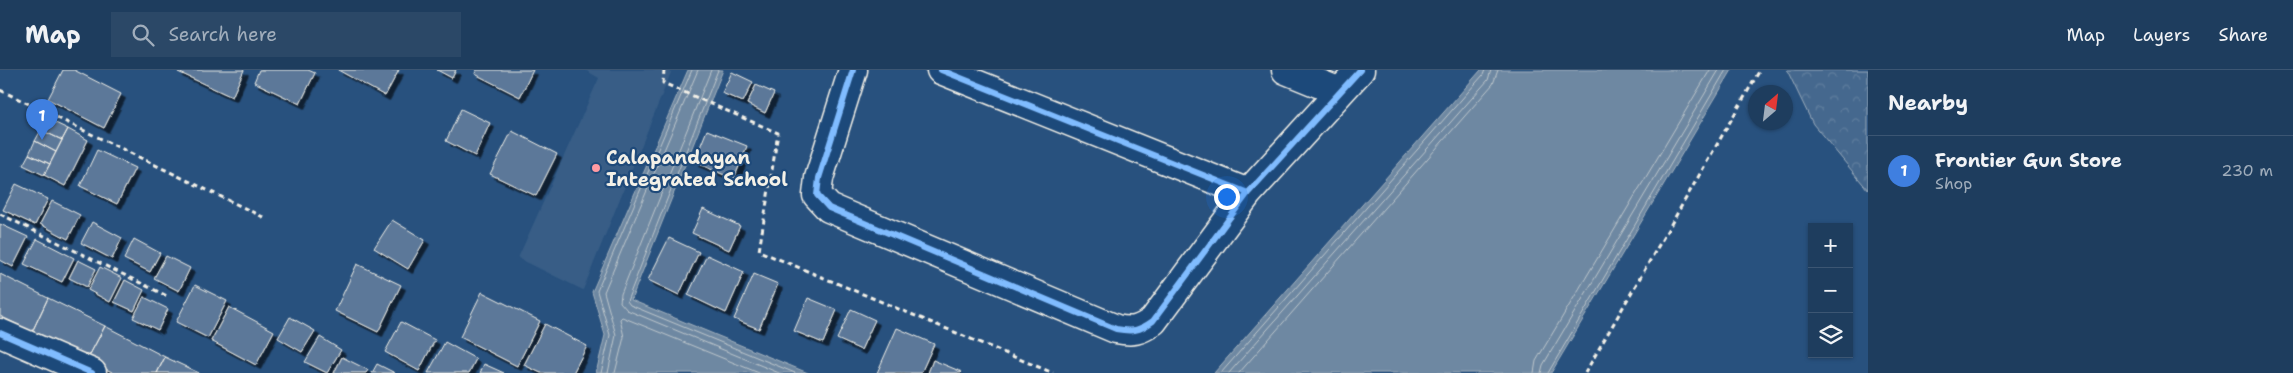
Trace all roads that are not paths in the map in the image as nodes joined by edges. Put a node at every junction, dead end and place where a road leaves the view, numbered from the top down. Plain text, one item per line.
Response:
1 (853, 70) edge
2 (941, 70) edge
3 (1286, 70) edge
4 (1360, 70) edge
5 (1340, 92) junction
6 (1248, 193) junction
7 (0, 332) edge
8 (92, 373) edge

1 - 6 street
2 - 6 street
3 - 5 street
4 - 5 street
5 - 6 street
7 - 8 street

